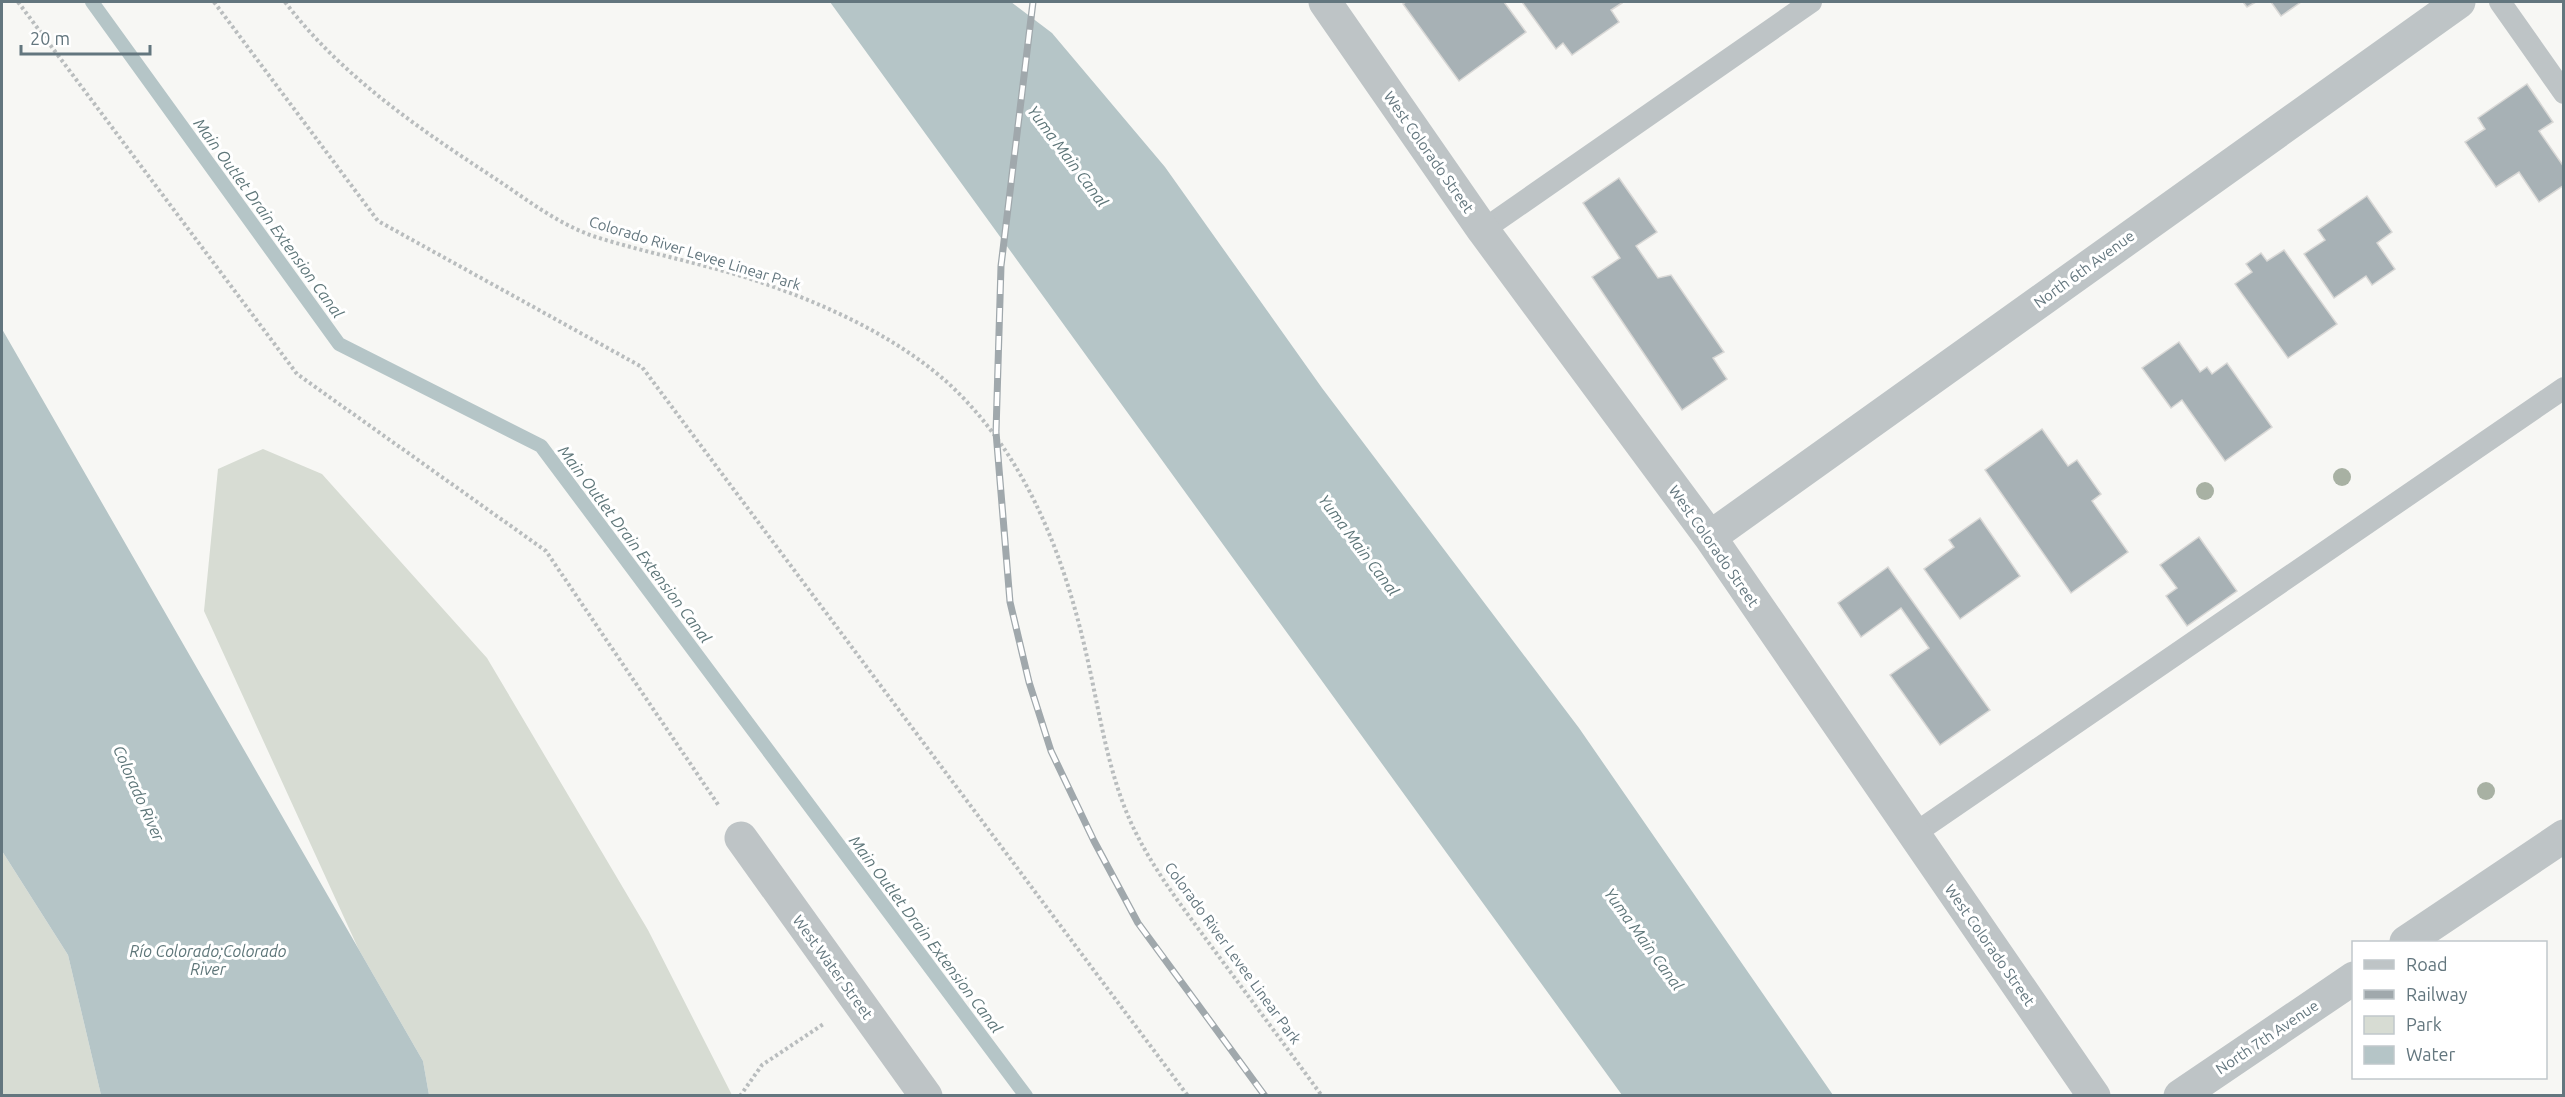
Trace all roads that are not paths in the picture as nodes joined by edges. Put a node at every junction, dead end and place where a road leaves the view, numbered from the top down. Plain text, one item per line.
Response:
1 (1325, 2) edge
2 (1811, 2) edge
3 (2459, 2) edge
4 (2500, 2) edge
5 (2564, 93) edge
6 (1483, 230) junction
7 (2564, 388) edge
8 (1710, 537) junction
9 (1914, 834) junction
10 (2564, 836) edge
11 (741, 838) road end
12 (2407, 941) edge
13 (2352, 979) edge
14 (926, 1095) edge
15 (2094, 1095) edge
16 (2181, 1095) edge

1 - 6 street, West Colorado Street
2 - 6 lane
3 - 8 street, North 6th Avenue
4 - 5 lane
6 - 8 street, West Colorado Street
7 - 9 lane
8 - 9 street, West Colorado Street
9 - 15 street, West Colorado Street
10 - 12 street
11 - 14 street, West Water Street
13 - 16 street, North 7th Avenue

